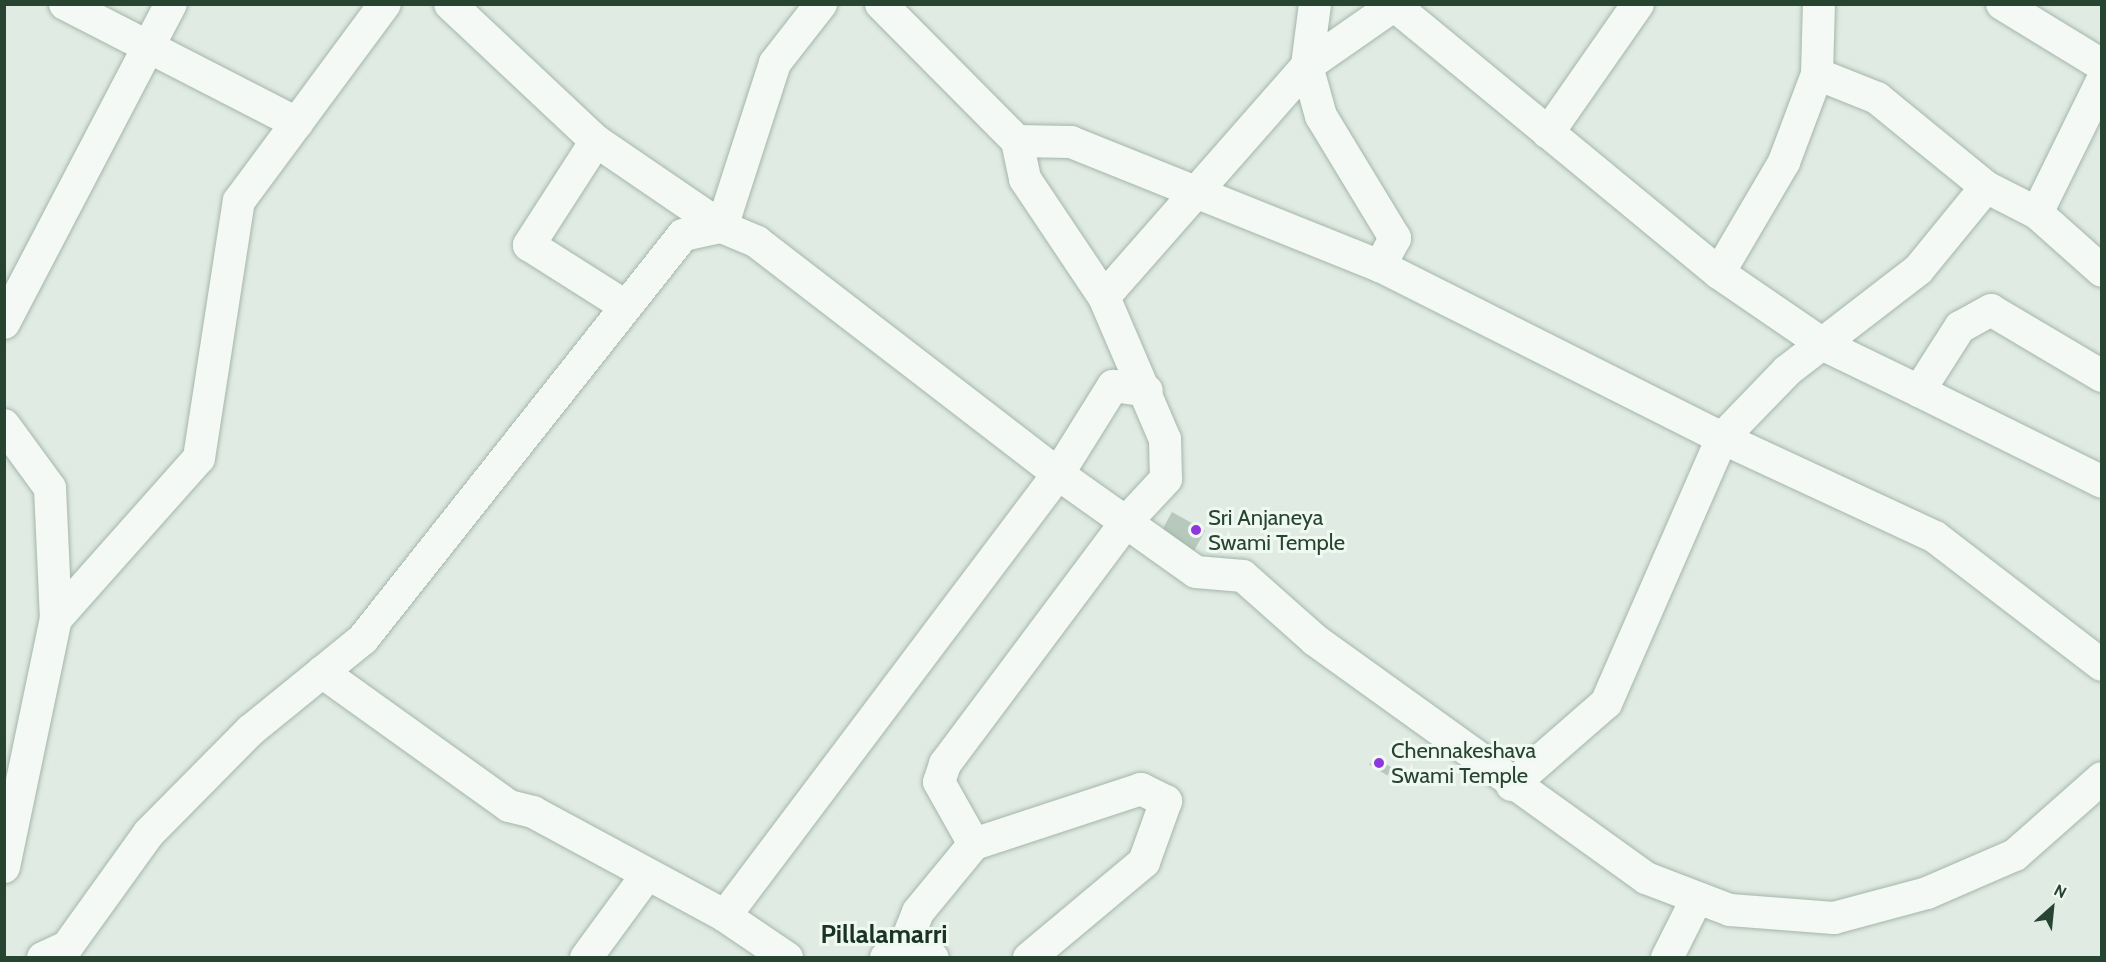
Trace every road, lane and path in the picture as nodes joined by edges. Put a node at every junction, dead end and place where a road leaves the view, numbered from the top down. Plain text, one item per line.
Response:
1 (65, 4) edge
2 (171, 4) edge
3 (385, 4) edge
4 (450, 4) edge
5 (820, 4) edge
6 (881, 4) edge
7 (1315, 4) edge
8 (1638, 4) edge
9 (1819, 4) edge
10 (2002, 4) edge
11 (1395, 5) edge
12 (148, 48) junction
13 (2102, 65) edge
14 (1307, 66) junction
15 (1817, 74) junction
16 (2102, 81) edge
17 (297, 123) junction
18 (1548, 133) junction
19 (596, 141) junction
20 (1017, 141) junction
21 (1986, 187) junction
22 (1196, 194) junction
23 (2037, 213) junction
24 (722, 227) junction
25 (1380, 267) junction
26 (2102, 271) edge
27 (1719, 273) junction
28 (1104, 297) junction
29 (626, 306) junction
30 (4, 323) edge
31 (1824, 345) junction
32 (2102, 376) edge
33 (1147, 391) junction
34 (1919, 391) junction
35 (4, 425) edge
36 (1722, 438) junction
37 (1058, 474) junction
38 (2102, 482) edge
39 (1126, 522) junction
40 (56, 619) junction
41 (2102, 665) edge
42 (322, 672) junction
43 (2102, 778) edge
44 (1512, 785) junction
45 (974, 844) junction
46 (4, 867) edge
47 (646, 876) junction
48 (1697, 898) junction
49 (725, 916) junction
50 (896, 950) edge
51 (43, 957) edge
52 (586, 957) edge
53 (787, 957) edge
54 (933, 957) edge
55 (1029, 957) edge
56 (1667, 957) edge

1 - 12 street
2 - 12 street
3 - 17 street
4 - 19 street
5 - 24 street
6 - 20 street
7 - 14 street
8 - 18 street
9 - 15 street
10 - 13 street
11 - 14 street
11 - 18 street
12 - 17 street
12 - 30 street
14 - 22 street
14 - 25 street
15 - 21 street
15 - 27 street
16 - 23 street
17 - 40 street
18 - 27 street
19 - 24 street
19 - 29 street
20 - 22 street
20 - 28 street
21 - 23 street
21 - 31 street
22 - 25 street
22 - 28 street
23 - 26 street
24 - 29 street
24 - 37 street
25 - 36 street
27 - 31 street
28 - 33 street
29 - 42 street
31 - 34 street
31 - 36 street
32 - 34 street
33 - 37 street
33 - 39 street
34 - 38 street
35 - 40 street
36 - 41 street
36 - 44 street
37 - 39 street
37 - 49 street
39 - 44 street
39 - 45 street
40 - 46 street
42 - 47 street
42 - 51 street
43 - 48 street
44 - 48 street
45 - 50 street
45 - 55 street
47 - 49 street
47 - 52 street
48 - 56 street
49 - 53 street
50 - 54 street

